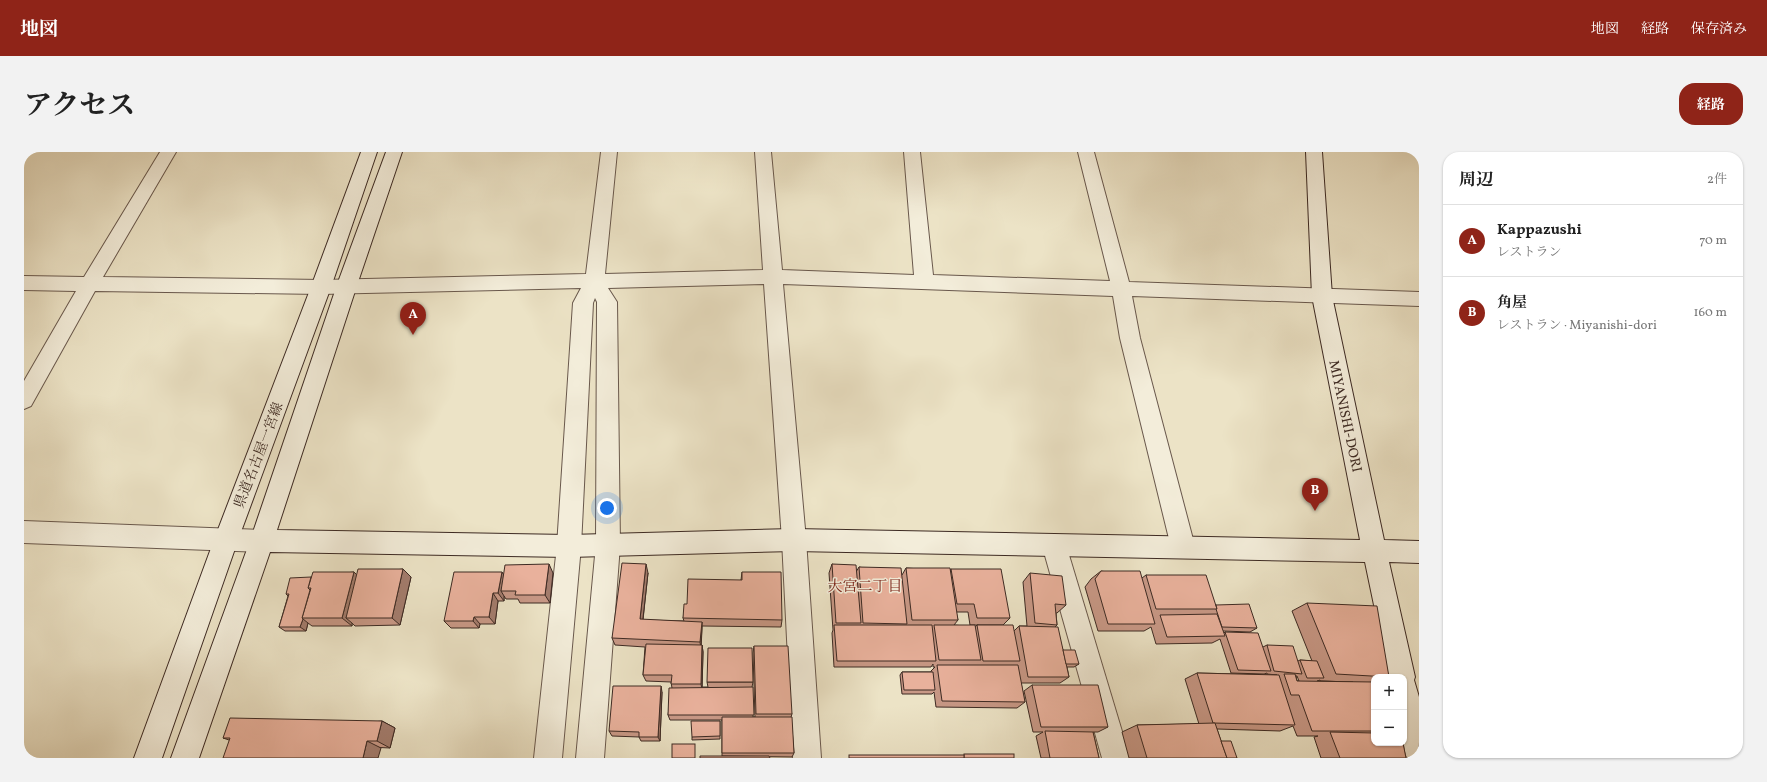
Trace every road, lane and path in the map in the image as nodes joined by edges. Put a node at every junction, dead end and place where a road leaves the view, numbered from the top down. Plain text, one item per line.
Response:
1 (168, 152) edge
2 (369, 152) edge
3 (394, 152) edge
4 (609, 152) edge
5 (763, 152) edge
6 (912, 152) edge
7 (1086, 152) edge
8 (1314, 152) edge
9 (772, 277) junction
10 (595, 281) junction
11 (924, 281) junction
12 (24, 283) edge
13 (89, 284) junction
14 (347, 285) junction
15 (321, 287) junction
16 (1121, 290) junction
17 (1322, 296) junction
18 (1419, 299) edge
19 (24, 400) edge
20 (24, 532) edge
21 (226, 540) junction
22 (794, 540) junction
23 (262, 541) junction
24 (608, 545) junction
25 (1054, 545) junction
26 (569, 546) junction
27 (1183, 547) junction
28 (1374, 550) junction
29 (1419, 552) edge
30 (1401, 674) edge
31 (1407, 702) edge
32 (1419, 756) edge
33 (148, 758) edge
34 (185, 758) edge
35 (548, 758) edge
36 (590, 758) edge
37 (807, 758) edge
38 (1116, 758) edge

1 - 13 street
2 - 15 street, 県道名古屋一宮線
3 - 14 street, 県道名古屋一宮線
4 - 10 street
5 - 9 street
6 - 11 street
7 - 16 street
8 - 17 street, MIYANISHI-DORI
9 - 10 street
9 - 11 street
9 - 22 street
10 - 14 street
10 - 24 street
10 - 26 street
11 - 16 street
12 - 13 street
13 - 15 street
13 - 19 street
14 - 15 street
14 - 23 street, 県道名古屋一宮線
15 - 21 street, 県道名古屋一宮線
16 - 17 street
16 - 27 street
17 - 18 street
17 - 28 street, MIYANISHI-DORI
20 - 21 street
21 - 23 street
21 - 33 street, 県道名古屋一宮線
22 - 24 street
22 - 25 street
22 - 37 street
23 - 26 street
23 - 34 street, 県道名古屋一宮線
24 - 26 street
24 - 36 street
25 - 27 street
25 - 38 street
26 - 35 street
27 - 28 street
28 - 29 street
28 - 30 street, MIYANISHI-DORI
31 - 32 street

